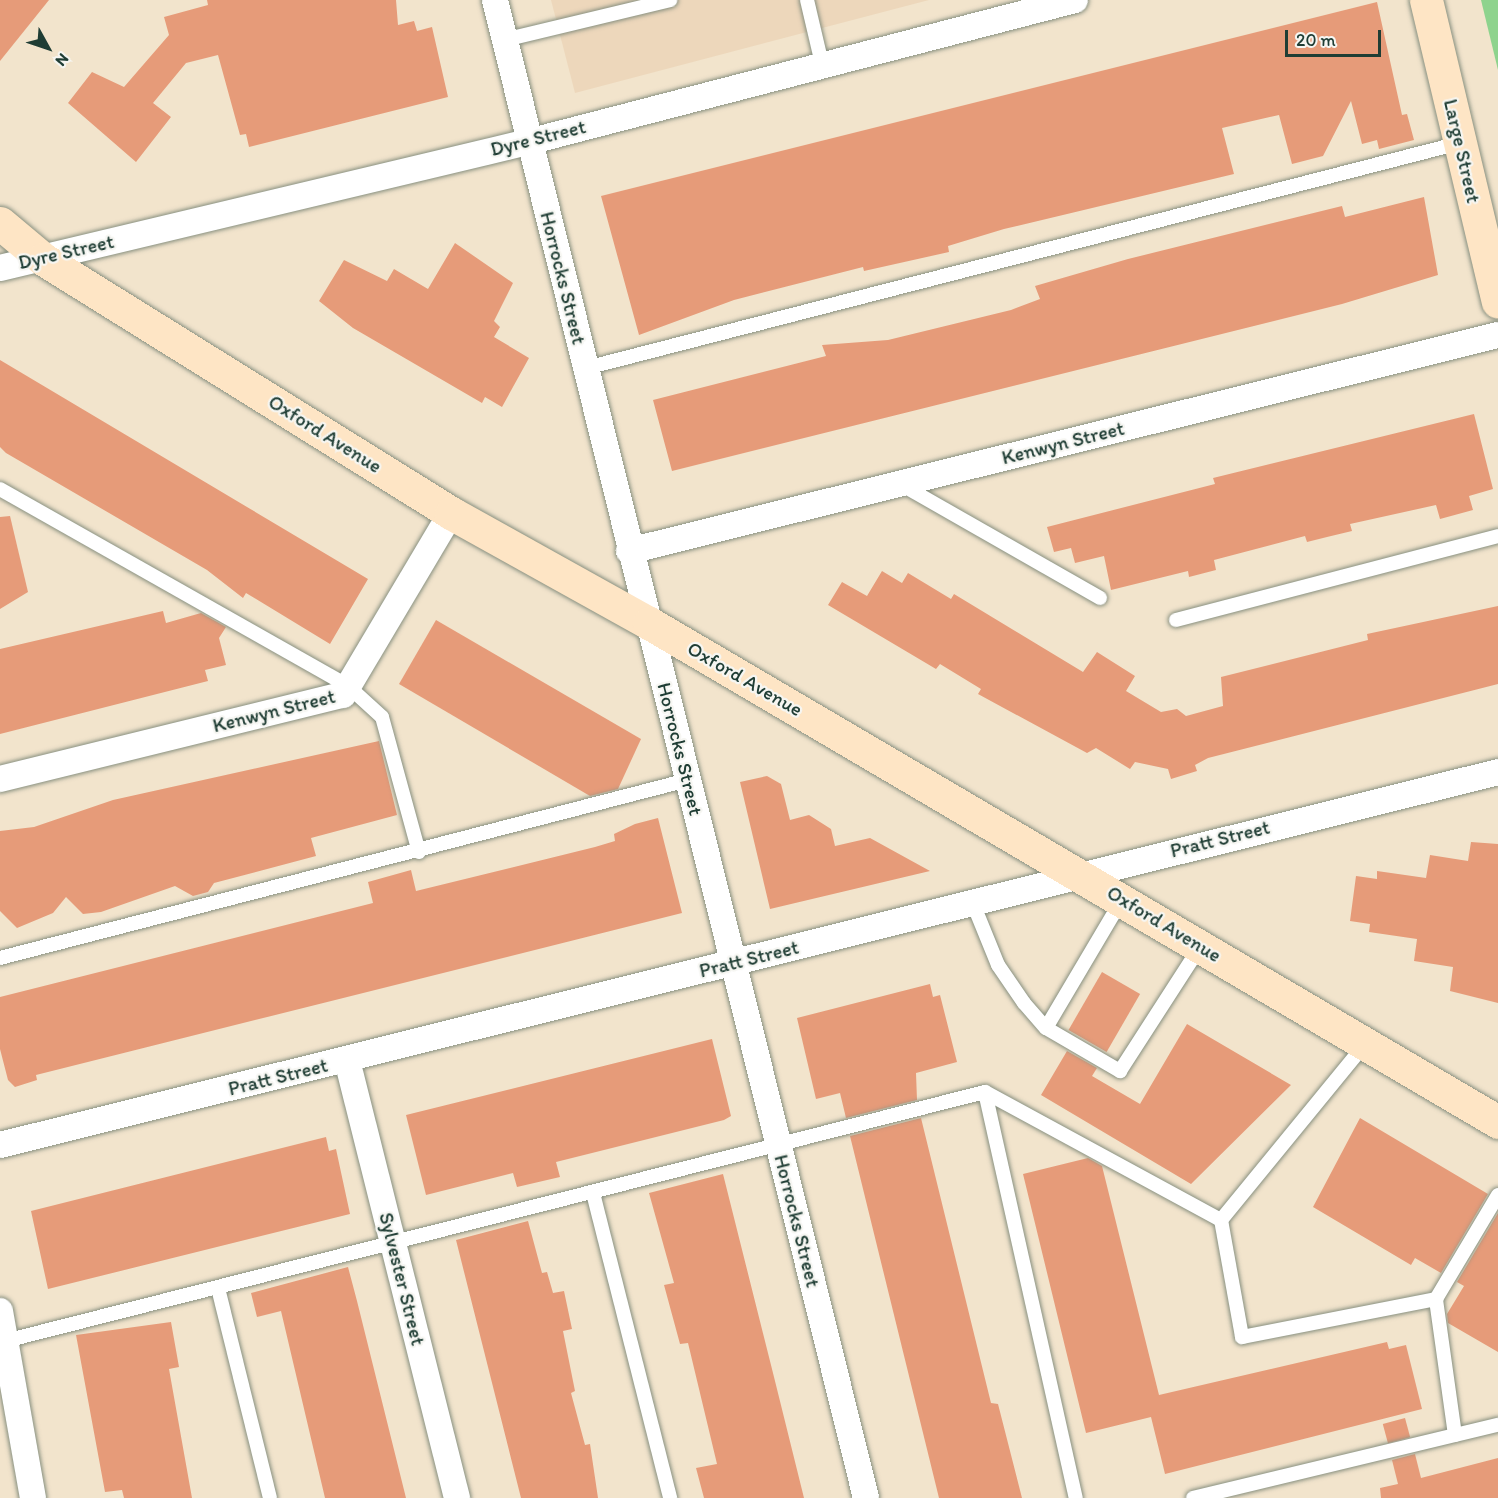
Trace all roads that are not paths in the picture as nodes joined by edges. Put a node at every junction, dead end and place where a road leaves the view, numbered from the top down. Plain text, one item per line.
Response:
1 (495, 0) edge
2 (670, 0) edge
3 (807, 0) edge
4 (1075, 0) edge
5 (1426, 0) edge
6 (504, 40) junction
7 (822, 64) junction
8 (528, 142) junction
9 (1460, 143) junction
10 (0, 223) edge
11 (43, 258) junction
12 (0, 268) edge
13 (1498, 302) edge
14 (1498, 335) edge
15 (586, 368) junction
16 (900, 484) junction
17 (0, 489) edge
18 (451, 513) junction
19 (1498, 537) edge
20 (629, 551) junction
21 (1100, 598) dead end
22 (1176, 620) dead end
23 (649, 623) junction
24 (348, 686) junction
25 (1498, 772) edge
26 (0, 779) edge
27 (688, 780) junction
28 (419, 852) junction
29 (1079, 874) junction
30 (1122, 899) junction
31 (972, 901) junction
32 (1200, 946) junction
33 (0, 958) edge
34 (733, 963) junction
35 (1046, 1028) junction
36 (1365, 1044) junction
37 (347, 1060) junction
38 (985, 1092) junction
39 (1498, 1122) edge
40 (0, 1145) edge
41 (778, 1145) junction
42 (593, 1193) junction
43 (1498, 1195) edge
44 (1221, 1220) junction
45 (393, 1244) junction
46 (218, 1288) junction
47 (1437, 1299) junction
48 (0, 1311) edge
49 (5, 1341) junction
50 (1498, 1425) edge
51 (1455, 1435) junction
52 (33, 1498) edge
53 (270, 1498) edge
54 (457, 1498) edge
55 (670, 1498) edge
56 (866, 1498) edge
57 (1076, 1498) edge
58 (1192, 1498) edge

1 - 6 street, Horrocks Street
2 - 6 lane
3 - 7 lane
4 - 7 street, Dyre Street
5 - 9 street, Large Street
6 - 8 street, Horrocks Street
7 - 8 street, Dyre Street
8 - 11 street, Dyre Street
8 - 15 street, Horrocks Street
9 - 13 street, Large Street
9 - 15 lane
10 - 11 street, Oxford Avenue
11 - 12 street, Dyre Street
11 - 18 street, Oxford Avenue
14 - 16 street, Kenwyn Street
15 - 20 street, Horrocks Street
16 - 20 street, Kenwyn Street
16 - 21 lane
17 - 24 lane
18 - 23 street, Oxford Avenue
18 - 24 street, Kenwyn Street
19 - 22 lane
20 - 23 street, Horrocks Street
23 - 27 street, Horrocks Street
23 - 29 street, Oxford Avenue
24 - 26 street, Kenwyn Street
24 - 28 lane
25 - 29 street, Pratt Street
27 - 28 lane
27 - 34 street, Horrocks Street
28 - 33 lane
29 - 30 street, Oxford Avenue
29 - 31 street, Pratt Street
30 - 32 street, Oxford Avenue
30 - 35 lane
31 - 34 street, Pratt Street
31 - 35 lane
32 - 35 lane
32 - 36 street, Oxford Avenue
34 - 37 street, Pratt Street
34 - 41 street, Horrocks Street
36 - 39 street, Oxford Avenue
36 - 44 lane
37 - 40 street, Pratt Street
37 - 45 street, Sylvester Street
38 - 41 lane
38 - 44 lane
38 - 57 lane
41 - 42 lane
41 - 56 street, Horrocks Street
42 - 45 lane
42 - 55 lane
43 - 47 lane
44 - 47 lane
45 - 46 lane
45 - 54 street, Sylvester Street
46 - 49 lane
46 - 53 lane
47 - 51 lane
48 - 49 street
49 - 52 street
50 - 51 lane
51 - 58 lane

